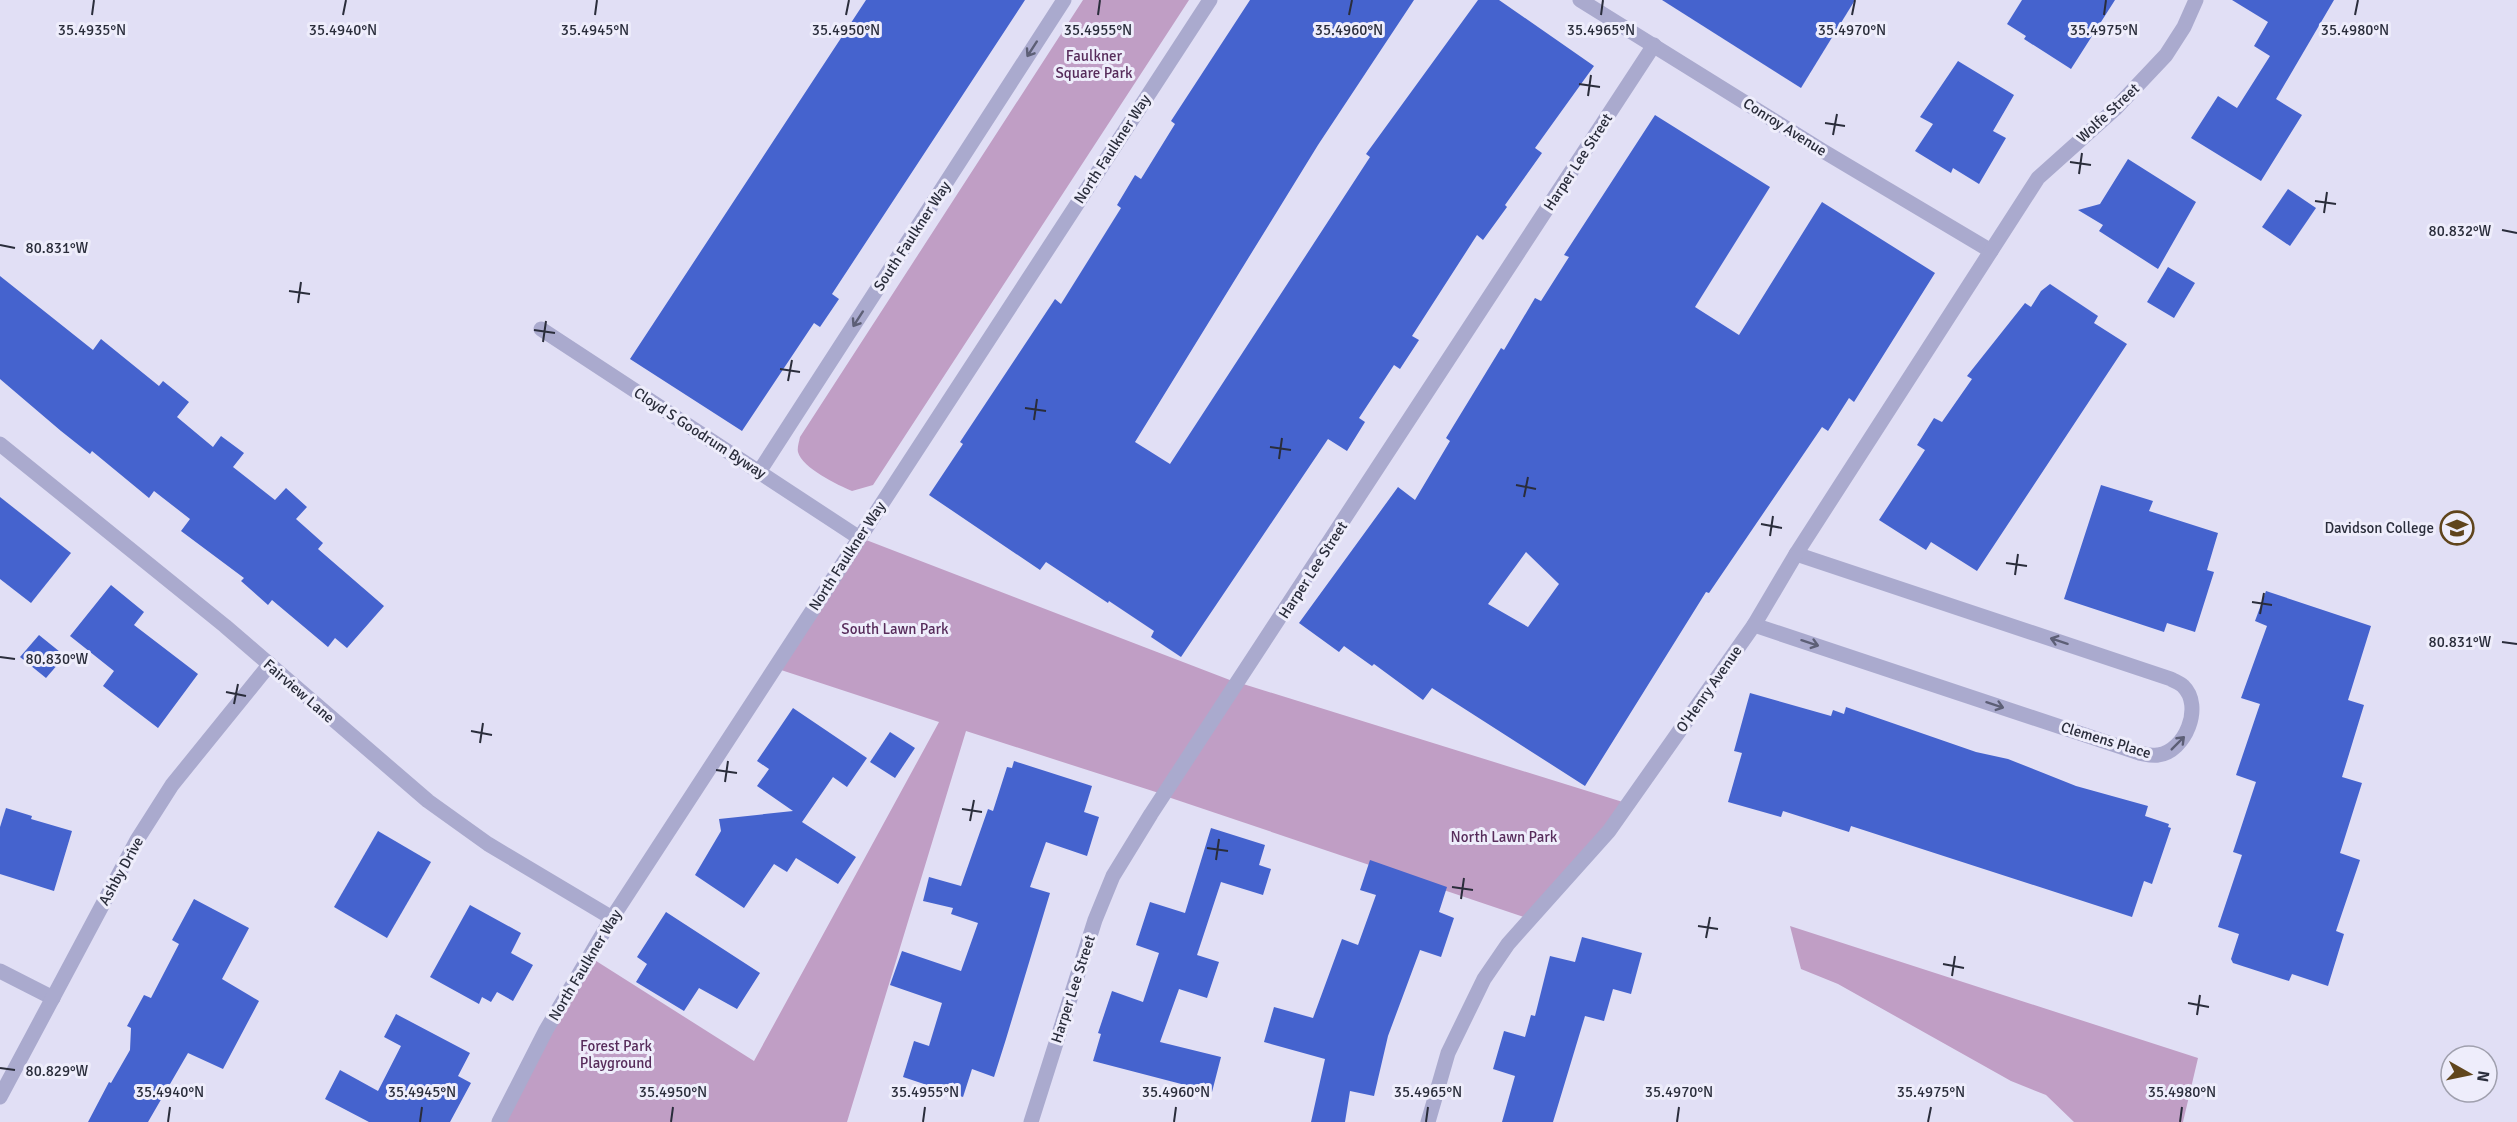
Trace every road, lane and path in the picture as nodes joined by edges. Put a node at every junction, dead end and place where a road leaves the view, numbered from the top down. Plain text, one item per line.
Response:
1 (1064, 0) edge
2 (1210, 0) edge
3 (1580, 0) edge
4 (2196, 0) edge
5 (1654, 45) junction
6 (1991, 251) junction
7 (541, 329) dead end
8 (0, 444) edge
9 (759, 472) junction
10 (858, 537) junction
11 (1796, 555) junction
12 (1754, 625) junction
13 (270, 664) junction
14 (612, 918) junction
15 (0, 970) edge
16 (53, 998) junction
17 (0, 1097) edge
18 (499, 1122) edge
19 (1031, 1122) edge
20 (1428, 1122) edge

1 -> 9 street, South Faulkner Way
2 - 10 street, North Faulkner Way
3 - 5 street, Conroy Avenue
4 - 6 street, Wolfe Street
5 - 6 street, Conroy Avenue
5 - 19 street, Harper Lee Street
6 - 11 street, O'Henry Avenue
7 - 9 street, Cloyd S Goodrum Byway
8 - 13 street, Fairview Lane
9 - 10 street, Cloyd S Goodrum Byway
10 - 14 street, North Faulkner Way
11 - 12 street, O'Henry Avenue
12 -> 11 street, Clemens Place
12 - 20 street, O'Henry Avenue
13 - 14 street, Fairview Lane
13 - 16 street, Ashby Drive
14 - 18 street, North Faulkner Way
15 - 16 street
16 - 17 street, Ashby Drive

